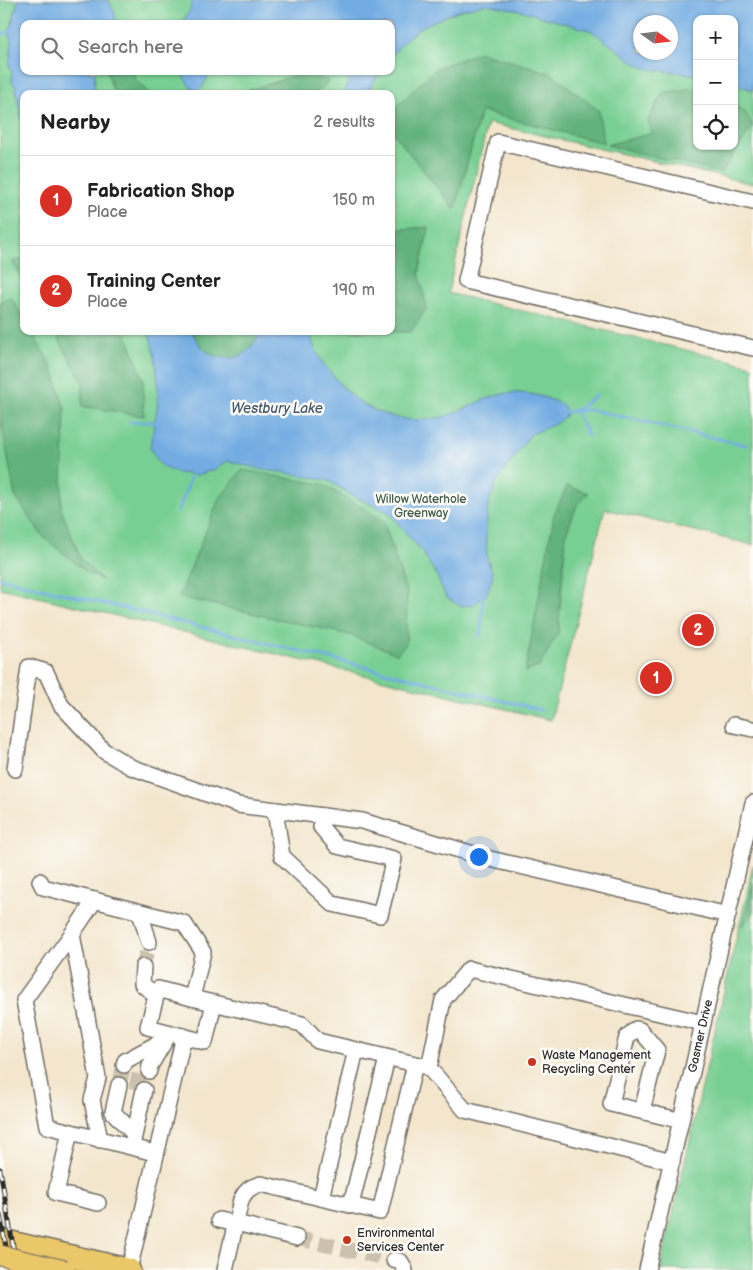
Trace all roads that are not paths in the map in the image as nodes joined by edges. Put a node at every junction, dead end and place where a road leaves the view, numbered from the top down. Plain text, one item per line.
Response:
1 (753, 202) edge
2 (753, 348) edge
3 (734, 725) dead end
4 (753, 729) edge
5 (16, 769) dead end
6 (753, 803) edge
7 (276, 810) junction
8 (323, 816) junction
9 (749, 836) edge
10 (40, 881) dead end
11 (95, 900) junction
12 (140, 912) junction
13 (728, 916) junction
14 (72, 934) junction
15 (148, 942) tunnel mouth
16 (143, 967) tunnel mouth
17 (156, 996) junction
18 (192, 998) junction
19 (214, 1003) junction
20 (642, 1009) junction
21 (703, 1023) junction
22 (638, 1030) junction
23 (167, 1042) junction
24 (356, 1050) junction
25 (387, 1058) junction
26 (422, 1066) junction
27 (642, 1111) junction
28 (680, 1121) junction
29 (70, 1132) junction
30 (134, 1133) junction
31 (100, 1140) junction
32 (156, 1153) junction
33 (672, 1162) junction
34 (321, 1198) junction
35 (98, 1203) dead end
36 (351, 1205) junction
37 (219, 1220) dead end
38 (236, 1223) junction
39 (297, 1238) tunnel mouth
40 (0, 1240) edge
41 (0, 1255) edge
42 (65, 1270) edge
43 (129, 1270) edge
44 (225, 1270) edge
45 (647, 1270) edge

1 - 2 street
3 - 4 street
5 - 7 street
6 - 9 street, Gasmer Drive
7 - 8 street
7 - 8 street
8 - 13 street
9 - 13 street, Gasmer Drive
10 - 11 street
11 - 12 street
11 - 14 street
12 - 15 street
12 - 18 street
13 - 21 street, Gasmer Drive
14 - 29 street
14 - 31 street
16 - 17 street
17 - 18 street
17 - 23 street
18 - 19 street
19 - 23 street
19 - 24 street
20 - 21 street
20 - 22 street
20 - 26 street
21 - 28 street, Gasmer Drive
22 - 27 street
22 - 27 street
23 - 23 street
23 - 32 street
24 - 25 street
24 - 34 street
25 - 26 street
25 - 36 street
26 - 33 street
26 - 36 street
27 - 28 street
28 - 33 street, Gasmer Drive
29 - 31 street
29 - 35 street
30 - 30 street
30 - 31 street
30 - 32 street
32 - 43 street
33 - 45 street, Gasmer Drive
34 - 36 street
34 - 38 street
37 - 38 street
38 - 39 street
38 - 44 street
40 - 43 highway
41 - 42 main road, bridge

